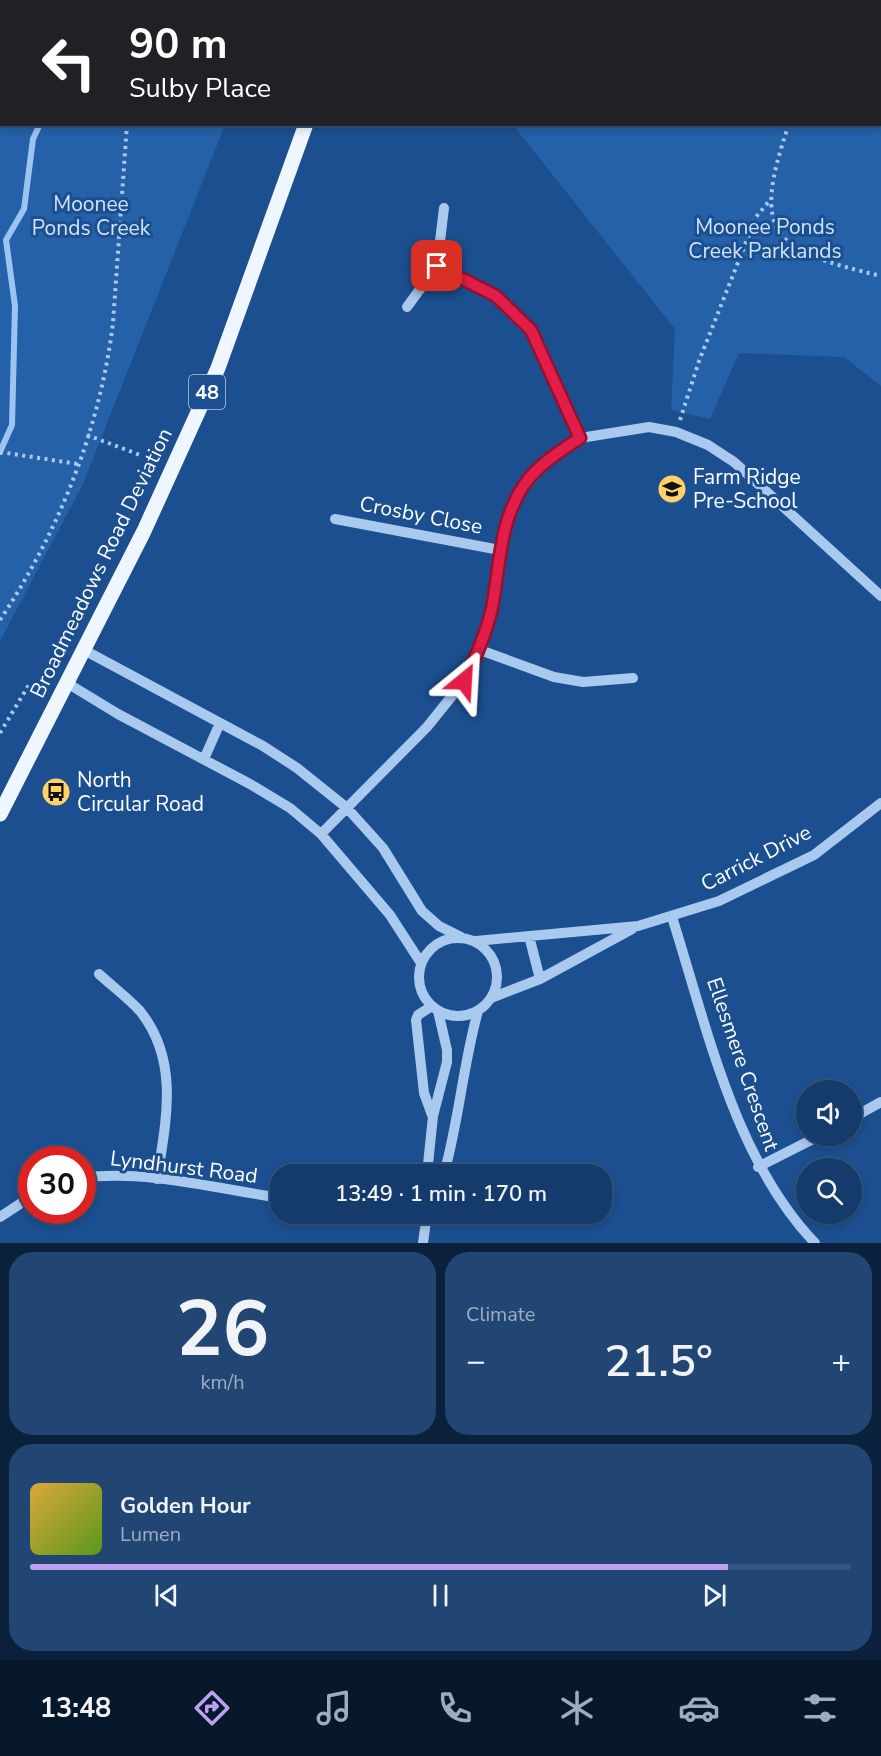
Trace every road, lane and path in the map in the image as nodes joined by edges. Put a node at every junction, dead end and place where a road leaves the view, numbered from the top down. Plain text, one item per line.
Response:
1 (127, 126) edge
2 (305, 126) edge
3 (788, 126) edge
4 (770, 200) junction
5 (444, 208) dead end
6 (437, 266) junction
7 (881, 276) edge
8 (407, 307) dead end
9 (676, 432) junction
10 (87, 435) junction
11 (580, 438) junction
12 (0, 452) edge
13 (140, 455) dead end
14 (78, 464) junction
15 (335, 519) dead end
16 (500, 550) junction
17 (881, 596) edge
18 (0, 620) edge
19 (84, 650) junction
20 (480, 650) junction
21 (633, 678) dead end
22 (30, 683) dead end
23 (67, 683) junction
24 (220, 723) junction
25 (0, 733) edge
26 (204, 759) junction
27 (881, 803) edge
28 (347, 808) junction
29 (0, 814) edge
30 (321, 834) junction
31 (672, 917) junction
32 (638, 926) junction
33 (529, 936) junction
34 (461, 937) junction
35 (476, 941) junction
36 (421, 963) junction
37 (99, 974) dead end
38 (540, 979) junction
39 (491, 998) junction
40 (435, 1009) junction
41 (478, 1011) junction
42 (881, 1102) edge
43 (862, 1112) edge
44 (433, 1116) junction
45 (799, 1146) edge
46 (428, 1164) edge
47 (446, 1164) edge
48 (758, 1167) junction
49 (96, 1176) edge
50 (157, 1179) junction
51 (270, 1196) edge
52 (18, 1205) edge
53 (0, 1217) edge
54 (426, 1224) edge
55 (423, 1243) edge
56 (815, 1243) edge

1 - 10 path
2 - 19 main road, Broadmeadows Road Deviation / 48
3 - 4 path
4 - 7 path
4 - 9 path
5 - 6 street
6 - 8 street
6 - 11 street
9 - 11 street
9 - 17 street
10 - 13 path
10 - 14 path
11 - 16 street
12 - 14 path
14 - 18 path
15 - 16 street, Crosby Close
16 - 20 street
19 - 23 main road, Broadmeadows Road Deviation / 48
19 - 24 street
20 - 21 street
20 - 28 street
22 - 25 path
23 - 26 street
23 - 29 main road, Broadmeadows Road Deviation / 48
24 - 26 street
24 - 28 street
26 - 30 street
27 - 31 street, Carrick Drive
28 - 30 street
28 - 34 street
30 - 36 street
31 - 32 street, Carrick Drive
31 - 48 street, Ellesmere Crescent
32 - 33 street, Carrick Drive
32 - 38 street, Carrick Drive
33 - 35 street, Carrick Drive
33 - 38 street
34 - 35 street
34 - 36 street
35 - 39 street
36 - 40 street
37 - 50 street
38 - 39 street, Carrick Drive
39 - 41 street
40 - 41 street
40 - 44 street
40 - 44 street
41 - 47 street
42 - 43 street
44 - 46 street
45 - 48 street
48 - 56 street, Ellesmere Crescent
49 - 50 street, Lyndhurst Road
50 - 51 street, Lyndhurst Road
52 - 53 street
54 - 55 street

